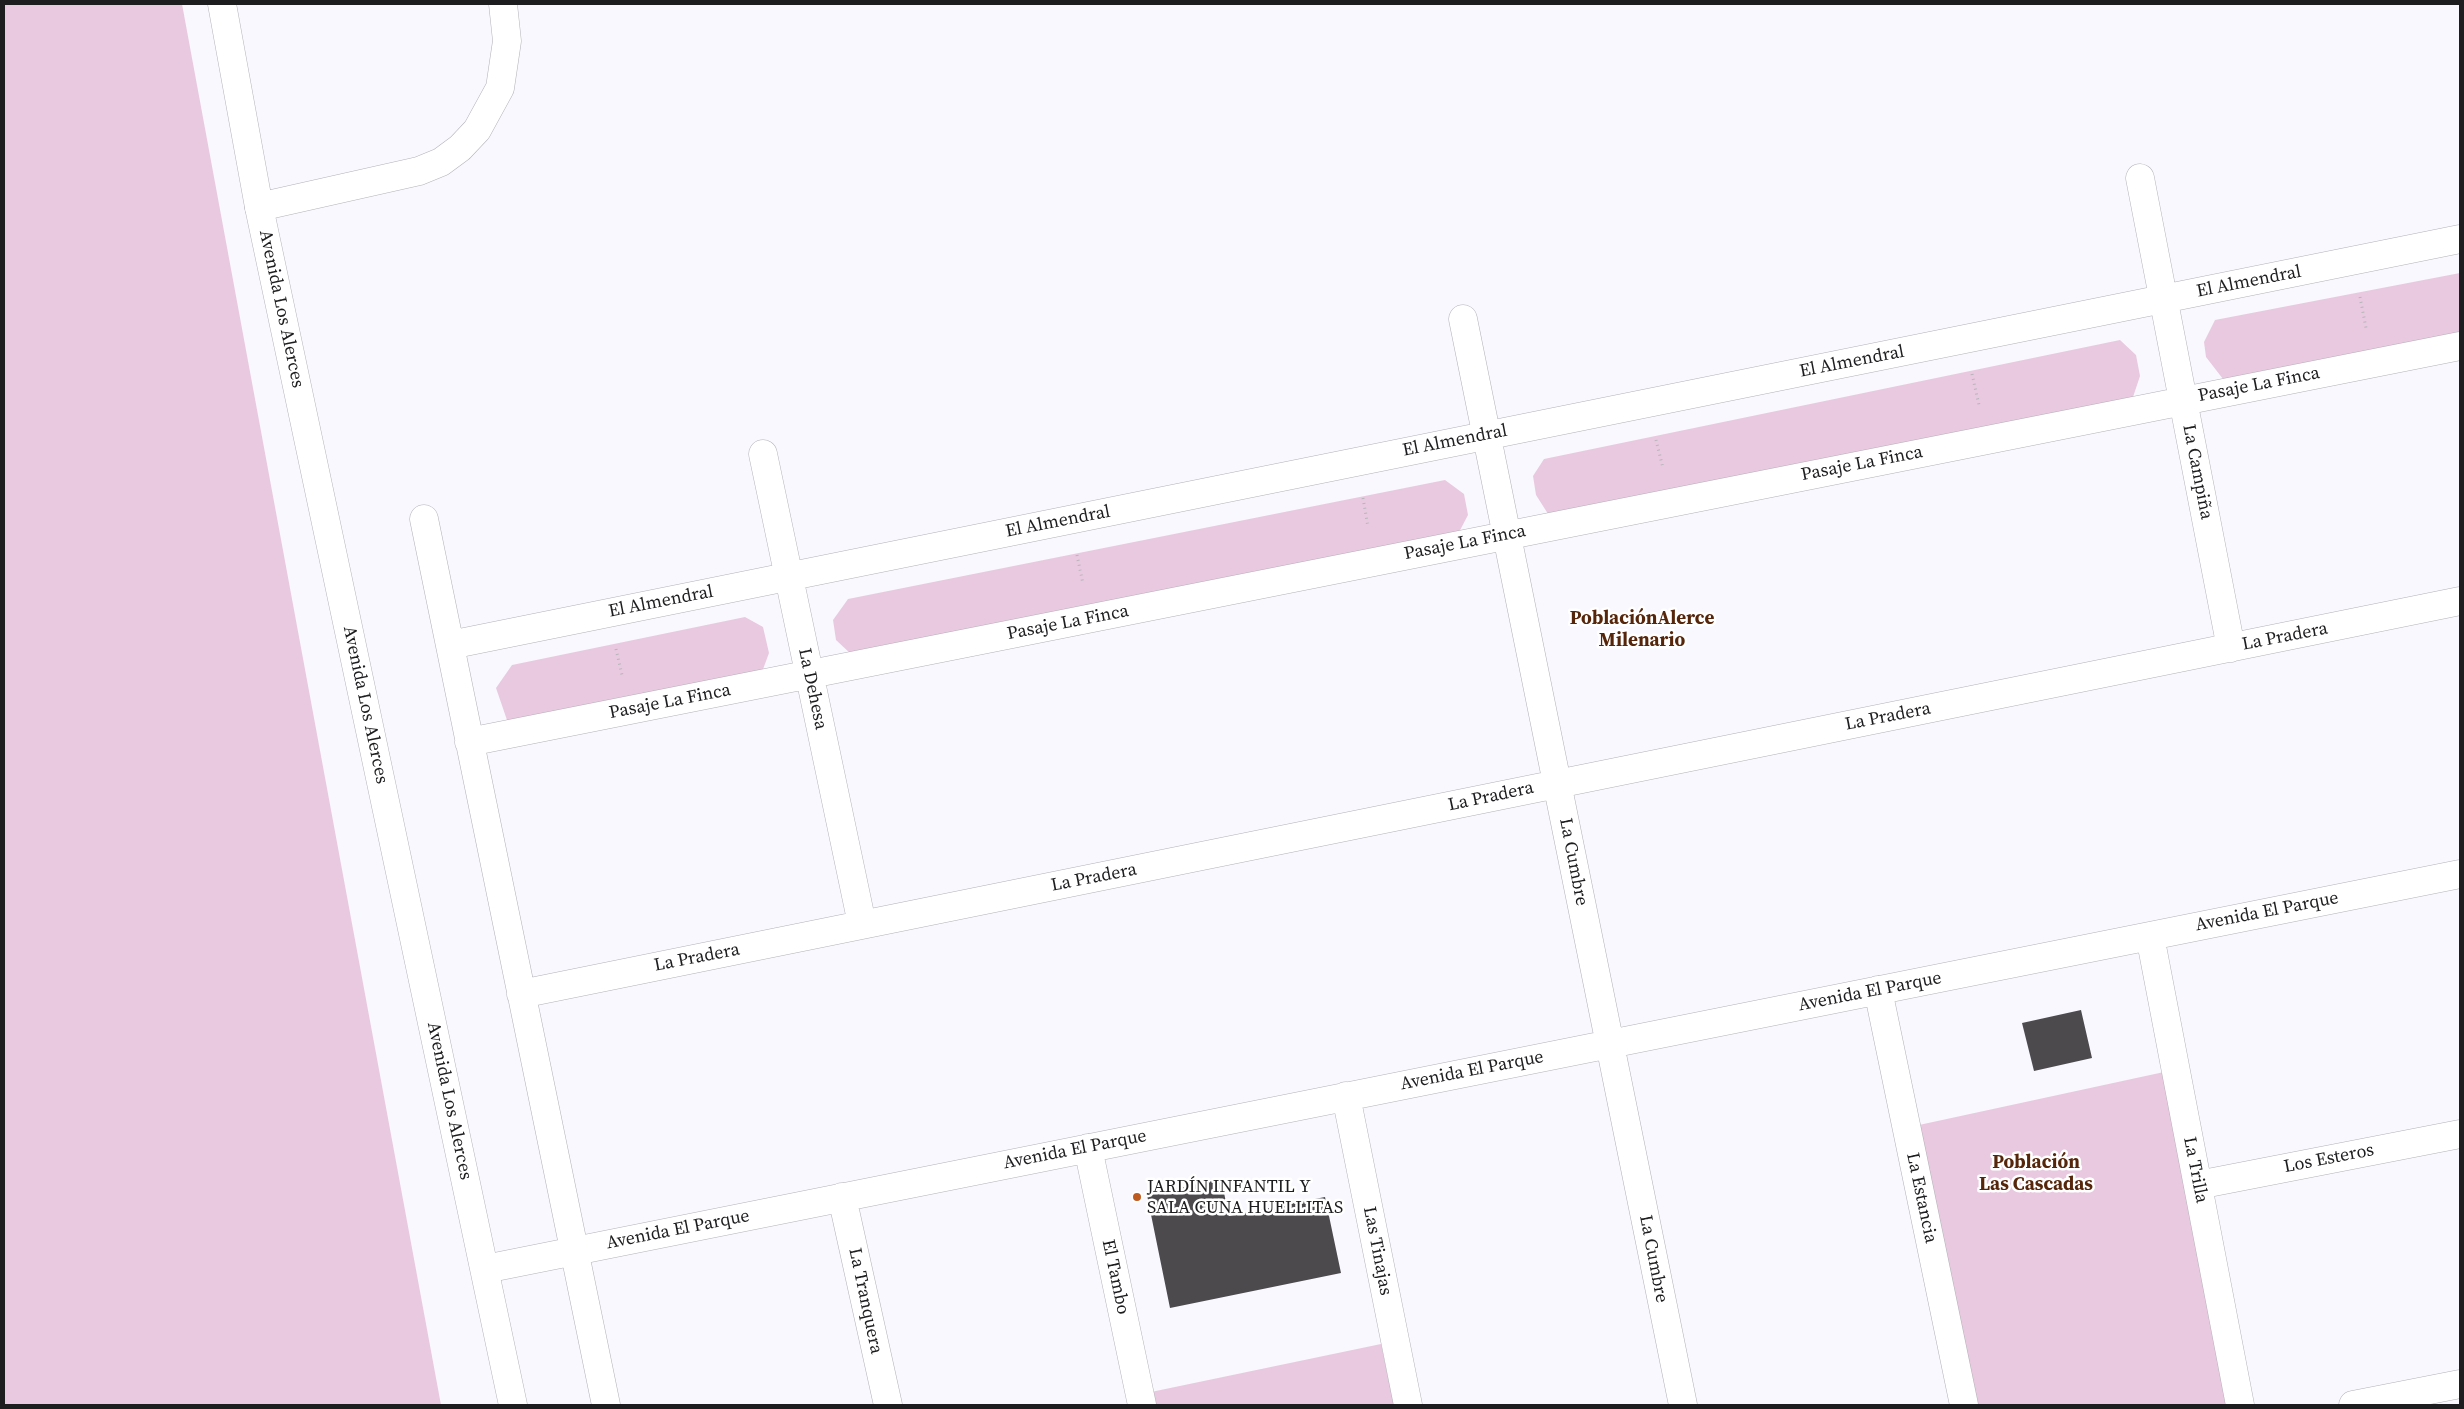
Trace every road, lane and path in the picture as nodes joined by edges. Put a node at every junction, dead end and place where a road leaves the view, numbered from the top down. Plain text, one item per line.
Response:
1 (222, 4) edge
2 (503, 4) edge
3 (2140, 178) dead end
4 (259, 208) junction
5 (2460, 239) edge
6 (2354, 260) junction
7 (2163, 299) junction
8 (1463, 319) dead end
9 (1965, 339) junction
10 (2460, 346) edge
11 (2373, 363) junction
12 (2183, 400) junction
13 (1648, 402) junction
14 (1487, 435) junction
15 (1986, 440) junction
16 (762, 454) dead end
17 (1355, 462) junction
18 (1670, 502) junction
19 (424, 519) dead end
20 (1069, 520) junction
21 (1507, 535) junction
22 (1376, 562) junction
23 (788, 576) junction
24 (2460, 601) edge
25 (607, 612) junction
26 (1090, 618) junction
27 (450, 645) junction
28 (2231, 648) junction
29 (809, 674) junction
30 (630, 710) junction
31 (469, 742) junction
32 (1557, 784) junction
33 (2460, 874) edge
34 (862, 924) junction
35 (2150, 936) junction
36 (1878, 990) junction
37 (522, 994) junction
38 (1609, 1044) junction
39 (1346, 1096) junction
40 (2460, 1134) edge
41 (1088, 1148) junction
42 (2198, 1184) junction
43 (842, 1197) junction
44 (574, 1251) junction
45 (485, 1269) junction
46 (2460, 1384) edge
47 (513, 1405) edge
48 (606, 1405) edge
49 (888, 1405) edge
50 (1142, 1405) edge
51 (1408, 1405) edge
52 (1683, 1405) edge
53 (1964, 1405) edge
54 (2240, 1405) edge
55 (2353, 1405) edge

1 - 4 street, Avenida Los Alerces
2 - 4 street
3 - 7 street, La Campiña
4 - 45 street, Avenida Los Alerces
5 - 6 street, El Almendral
6 - 7 street, El Almendral
6 - 11 path
7 - 9 street, El Almendral
7 - 12 street, La Campiña
8 - 14 street, La Cumbre
9 - 13 street, El Almendral
9 - 15 path
10 - 11 street, Pasaje La Finca
11 - 12 street, Pasaje La Finca
12 - 15 street, Pasaje La Finca
12 - 28 street, La Campiña
13 - 14 street, El Almendral
13 - 18 path
14 - 17 street, El Almendral
14 - 21 street, La Cumbre
15 - 18 street, Pasaje La Finca
16 - 23 street, La Dehesa
17 - 20 street, El Almendral
17 - 22 path
18 - 21 street, Pasaje La Finca
19 - 27 street
20 - 23 street, El Almendral
20 - 26 path
21 - 22 street, Pasaje La Finca
21 - 32 street, La Cumbre
22 - 26 street, Pasaje La Finca
23 - 25 street, El Almendral
23 - 29 street, La Dehesa
24 - 28 street, La Pradera
25 - 27 street, El Almendral
25 - 30 path
26 - 29 street, Pasaje La Finca
27 - 31 street
28 - 32 street, La Pradera
29 - 30 street, Pasaje La Finca
29 - 34 street, La Dehesa
30 - 31 street, Pasaje La Finca
31 - 37 street
32 - 34 street, La Pradera
32 - 38 street, La Cumbre
33 - 35 street, Avenida El Parque
34 - 37 street, La Pradera
35 - 36 street, Avenida El Parque
35 - 42 street, La Trilla
36 - 38 street, Avenida El Parque
36 - 53 street, La Estancia
37 - 44 street
38 - 39 street, Avenida El Parque
38 - 52 street, La Cumbre
39 - 41 street, Avenida El Parque
39 - 51 street, Las Tinajas
40 - 42 street, Los Esteros
41 - 43 street, Avenida El Parque
41 - 50 street, El Tambo
42 - 54 street, La Trilla
43 - 44 street, Avenida El Parque
43 - 49 street, La Tranquera
44 - 45 street, Avenida El Parque
44 - 48 street
45 - 47 street, Avenida Los Alerces
46 - 55 street

